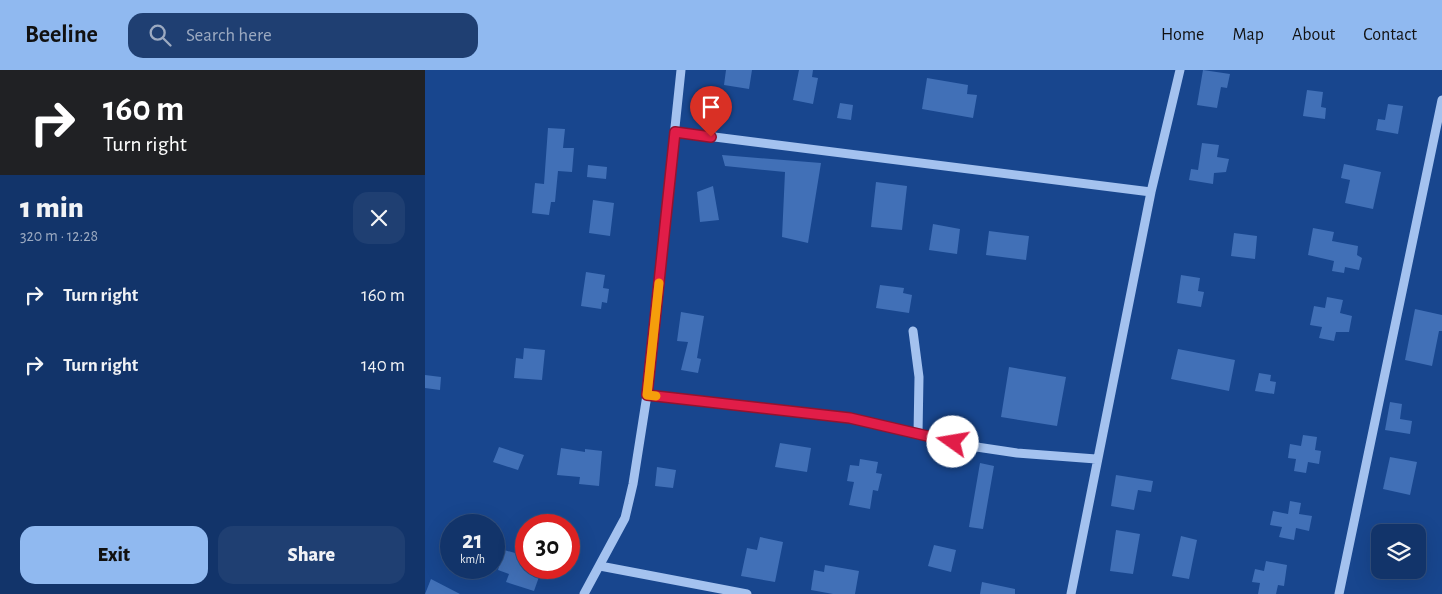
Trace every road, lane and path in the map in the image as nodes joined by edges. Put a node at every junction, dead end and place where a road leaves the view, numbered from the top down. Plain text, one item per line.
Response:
1 (681, 70) edge
2 (1180, 70) edge
3 (1442, 100) edge
4 (675, 132) junction
5 (1151, 192) junction
6 (913, 331) dead end
7 (647, 395) junction
8 (918, 434) junction
9 (1096, 459) junction
10 (600, 566) junction
11 (584, 594) edge
12 (747, 594) edge
13 (1071, 594) edge
14 (1339, 594) edge

1 - 4 street
2 - 5 street
3 - 14 street
4 - 5 street
4 - 7 street
5 - 9 street
6 - 8 street
7 - 8 street
7 - 10 street
8 - 9 street
9 - 13 street
10 - 11 street
10 - 12 street

